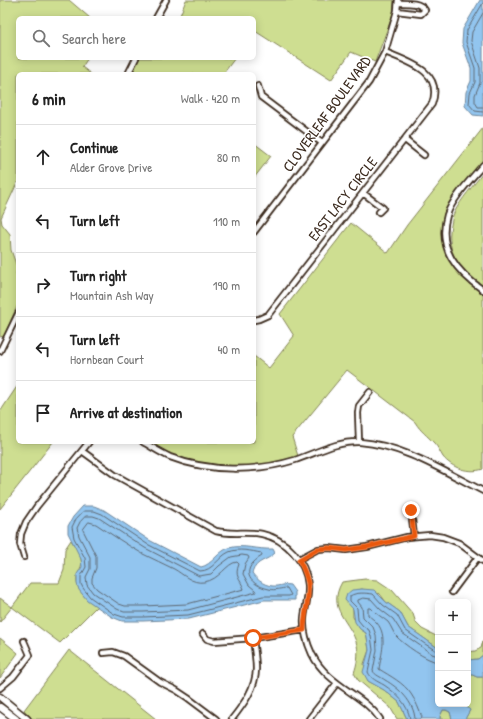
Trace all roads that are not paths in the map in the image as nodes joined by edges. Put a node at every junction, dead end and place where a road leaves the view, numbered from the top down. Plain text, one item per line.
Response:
1 (166, 0) edge
2 (398, 2) edge
3 (397, 11) junction
4 (157, 16) edge
5 (385, 52) junction
6 (135, 60) edge
7 (129, 72) edge
8 (258, 86) dead end
9 (405, 140) junction
10 (322, 144) junction
11 (424, 156) dead end
12 (483, 165) edge
13 (363, 193) junction
14 (379, 212) dead end
15 (256, 229) edge
16 (483, 290) edge
17 (16, 318) edge
18 (256, 319) edge
19 (0, 351) edge
20 (370, 392) dead end
21 (358, 442) junction
22 (87, 444) edge
23 (147, 444) edge
24 (82, 450) junction
25 (483, 491) edge
26 (411, 510) dead end
27 (414, 536) junction
28 (24, 556) dead end
29 (478, 558) junction
30 (299, 560) junction
31 (483, 561) edge
32 (452, 592) dead end
33 (304, 630) junction
34 (203, 634) dead end
35 (253, 638) junction
36 (24, 641) dead end
37 (102, 653) dead end
38 (337, 683) junction
39 (0, 688) edge
40 (0, 697) edge
41 (0, 707) edge
42 (16, 719) edge
43 (27, 719) edge
44 (216, 719) edge
45 (232, 719) edge
46 (309, 719) edge
47 (380, 719) edge

1 - 4 street
2 - 3 street, CLOVERLEAF BOULEVARD
2 - 3 street
3 - 5 street, CLOVERLEAF BOULEVARD
5 - 9 street, EAST LACY CIRCLE
5 - 10 street, CLOVERLEAF BOULEVARD
6 - 7 street
8 - 10 street
9 - 11 street
9 - 13 street, EAST LACY CIRCLE
10 - 15 street, CLOVERLEAF BOULEVARD
12 - 16 street
13 - 14 street
13 - 18 street, EAST LACY CIRCLE
17 - 19 street
20 - 21 street
21 - 23 street
21 - 25 street
22 - 24 street
24 - 28 street
24 - 30 street
26 - 27 street
27 - 29 street
27 - 30 street
29 - 31 street
29 - 32 street
30 - 33 street
33 - 35 street
33 - 38 street
34 - 35 street
35 - 45 street
36 - 39 street
37 - 44 street
38 - 46 street
38 - 47 street
40 - 43 main road
41 - 42 main road

